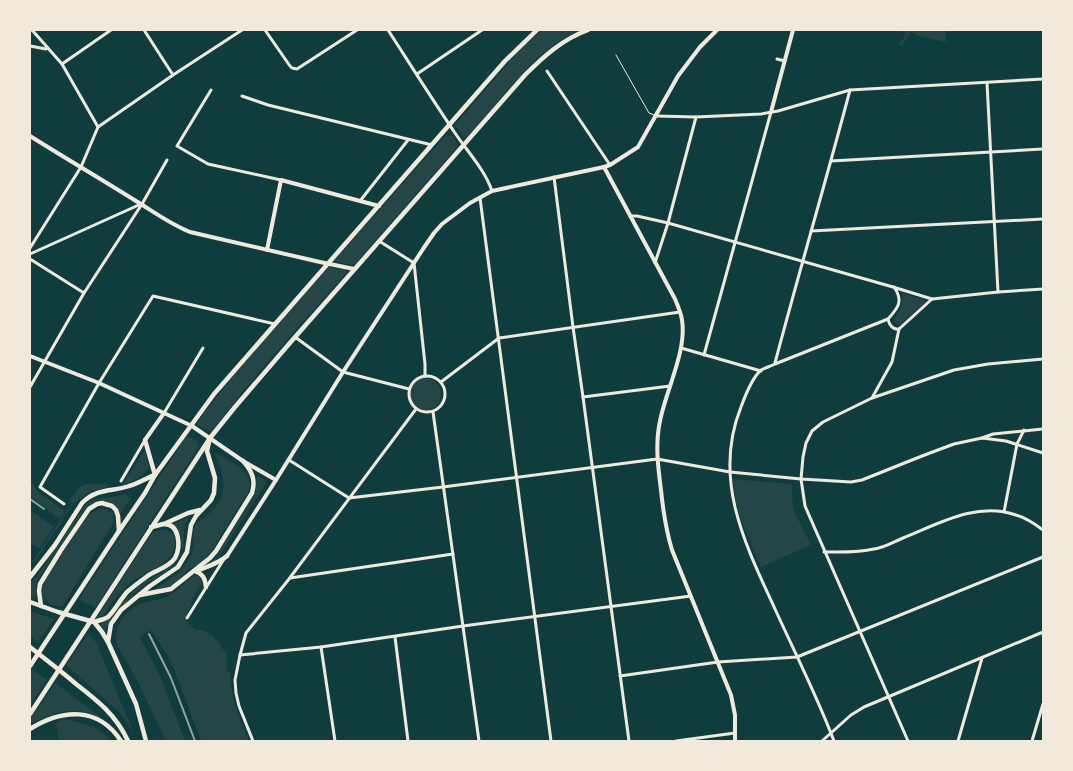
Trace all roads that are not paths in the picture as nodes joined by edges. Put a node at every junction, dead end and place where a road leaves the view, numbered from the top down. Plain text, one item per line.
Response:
1 (32, 30) edge
2 (111, 30) edge
3 (144, 30) edge
4 (242, 30) edge
5 (264, 30) edge
6 (357, 30) edge
7 (388, 30) edge
8 (482, 30) edge
9 (538, 30) edge
10 (588, 30) edge
11 (717, 30) edge
12 (793, 30) edge
13 (30, 46) edge
14 (48, 50) junction
15 (616, 55) dead end
16 (778, 60) dead end
17 (785, 61) junction
18 (62, 64) junction
19 (547, 71) dead end
20 (417, 74) junction
21 (173, 75) junction
22 (1043, 79) edge
23 (987, 83) junction
24 (210, 90) dead end
25 (850, 90) junction
26 (242, 96) dead end
27 (771, 112) junction
28 (656, 116) junction
29 (696, 117) junction
30 (450, 124) junction
31 (98, 127) junction
32 (30, 136) edge
33 (408, 140) junction
34 (432, 145) junction
35 (464, 145) junction
36 (1043, 149) edge
37 (991, 152) junction
38 (167, 160) dead end
39 (831, 161) junction
40 (610, 165) junction
41 (81, 167) junction
42 (604, 167) junction
43 (554, 177) junction
44 (281, 180) junction
45 (492, 191) junction
46 (480, 198) junction
47 (360, 201) junction
48 (142, 204) junction
49 (378, 206) junction
50 (630, 216) junction
51 (1043, 219) edge
52 (995, 222) junction
53 (668, 223) junction
54 (811, 231) junction
55 (379, 241) junction
56 (735, 243) junction
57 (30, 248) edge
58 (266, 250) junction
59 (30, 254) edge
60 (30, 259) edge
61 (802, 261) junction
62 (328, 263) junction
63 (414, 263) junction
64 (655, 264) junction
65 (354, 269) junction
66 (893, 287) junction
67 (1043, 289) edge
68 (998, 292) junction
69 (84, 293) junction
70 (932, 299) junction
71 (680, 312) junction
72 (888, 319) junction
73 (275, 324) junction
74 (573, 327) junction
75 (899, 329) junction
76 (295, 337) junction
77 (498, 338) junction
78 (203, 348) dead end
79 (681, 348) junction
80 (704, 355) junction
81 (30, 356) edge
82 (1043, 359) edge
83 (44, 362) junction
84 (775, 364) junction
85 (761, 371) junction
86 (343, 372) junction
87 (425, 376) junction
88 (441, 382) junction
89 (99, 383) junction
90 (670, 386) junction
91 (30, 387) edge
92 (409, 389) junction
93 (583, 397) junction
94 (872, 398) junction
95 (416, 409) junction
96 (433, 412) junction
97 (164, 413) junction
98 (192, 426) junction
99 (1043, 429) edge
100 (1024, 430) junction
101 (210, 438) junction
102 (982, 438) junction
103 (145, 440) junction
104 (1017, 444) junction
105 (1043, 452) edge
106 (657, 459) junction
107 (289, 460) junction
108 (243, 461) junction
109 (592, 467) junction
110 (730, 472) junction
111 (155, 475) junction
112 (517, 478) junction
113 (801, 479) junction
114 (276, 480) junction
115 (121, 481) dead end
116 (443, 487) junction
117 (349, 498) junction
118 (64, 504) dead end
119 (200, 510) junction
120 (1004, 512) junction
121 (164, 524) junction
122 (151, 527) junction
123 (1043, 530) edge
124 (119, 532) junction
125 (824, 552) junction
126 (453, 554) junction
127 (227, 556) junction
128 (1043, 556) edge
129 (195, 571) junction
130 (30, 577) edge
131 (289, 578) junction
132 (206, 587) junction
133 (138, 595) junction
134 (691, 596) junction
135 (30, 602) edge
136 (41, 606) junction
137 (611, 606) junction
138 (535, 617) junction
139 (187, 618) dead end
140 (94, 622) junction
141 (463, 626) junction
142 (860, 632) junction
143 (1043, 632) edge
144 (395, 637) junction
145 (108, 642) junction
146 (30, 647) edge
147 (322, 647) junction
148 (240, 655) junction
149 (797, 657) junction
150 (982, 658) junction
151 (718, 662) junction
152 (30, 666) edge
153 (620, 676) junction
154 (889, 696) junction
155 (1043, 704) edge
156 (1042, 710) edge
157 (30, 714) edge
158 (30, 729) edge
159 (735, 733) junction
160 (831, 733) junction
161 (121, 741) edge
162 (128, 741) edge
163 (146, 741) edge
164 (253, 741) edge
165 (335, 741) edge
166 (408, 741) edge
167 (479, 741) edge
168 (552, 741) edge
169 (629, 741) edge
170 (676, 741) edge
171 (735, 741) edge
172 (822, 741) edge
173 (834, 741) edge
174 (908, 741) edge
175 (958, 741) edge
176 (1032, 741) edge

1 - 14 street
2 - 18 street
3 - 21 street
4 - 21 street
5 - 6 street
7 - 20 street
8 - 20 street
9 - 30 main road
10 - 35 main road
11 - 28 street
12 - 17 street
13 - 14 street
14 - 18 street
15 - 28 lane
16 - 17 street
17 - 27 street
18 - 31 street
19 - 40 street
20 - 30 street
21 - 31 street
22 - 23 street
23 - 25 street
23 - 37 street
24 - 44 street
25 - 27 street
25 - 39 street
26 - 33 street
27 - 29 street
27 - 56 street
28 - 29 street
28 - 40 street
29 - 53 street
30 - 34 main road
30 - 35 street
31 - 41 street
32 - 41 street
33 - 34 street
33 - 47 street
34 - 49 main road
35 - 45 street
35 - 55 main road
36 - 37 street
37 - 39 street
37 - 52 street
38 - 48 street
39 - 54 street
40 - 42 street
41 - 48 street
41 - 57 street
42 - 43 street
42 - 50 street
43 - 45 street
43 - 74 street
44 - 47 street
44 - 58 street
45 - 46 street
46 - 63 street
46 - 77 street
47 - 49 street
48 - 58 street
48 - 59 street
48 - 69 street
49 - 62 main road
50 - 53 street
50 - 64 street
51 - 52 street
52 - 54 street
52 - 68 street
53 - 56 street
53 - 64 street
54 - 61 street
55 - 63 street
55 - 65 main road
56 - 61 street
56 - 80 street
58 - 62 street
60 - 69 street
61 - 66 street
61 - 84 street
62 - 65 street
62 - 73 main road
63 - 86 street
63 - 87 street
64 - 71 street
65 - 76 main road
66 - 70 street
66 - 72 street
67 - 68 street
68 - 70 street
69 - 83 street
70 - 75 street
71 - 74 street
71 - 79 street
72 - 75 street
72 - 84 street
73 - 89 street
73 - 98 main road
74 - 77 street
74 - 93 street
75 - 94 street
76 - 86 street
76 - 101 main road
77 - 88 street
77 - 112 street
78 - 97 street
79 - 80 street
79 - 90 street
80 - 85 street
81 - 83 street
82 - 94 street
83 - 89 street
83 - 91 street
84 - 85 street
85 - 110 street
86 - 92 street
86 - 107 street
87 - 88 street
87 - 92 street
88 - 96 street
89 - 97 street
89 - 118 street
90 - 93 street
90 - 106 street
92 - 95 street
93 - 109 street
94 - 113 street
95 - 96 street
95 - 117 street
96 - 116 street
97 - 98 street
97 - 103 street
98 - 101 street
98 - 111 main road
99 - 100 street
100 - 102 street
100 - 104 street
101 - 108 street
101 - 119 main road
101 - 122 main road
102 - 104 street
102 - 113 street
103 - 111 main road
103 - 115 street
104 - 105 street
104 - 120 street
106 - 109 street
106 - 110 street
106 - 134 street
107 - 114 street
107 - 117 street
108 - 114 street
108 - 129 main road
109 - 112 street
109 - 137 street
110 - 113 street
110 - 149 street
111 - 124 main road
111 - 130 main road
112 - 116 street
112 - 138 street
113 - 125 street
114 - 127 street
116 - 117 street
116 - 126 street
117 - 131 street
119 - 121 main road
119 - 133 main road
120 - 123 street
120 - 125 street
121 - 122 main road
121 - 140 main road
122 - 157 main road
124 - 136 main road
124 - 152 main road
125 - 142 street
126 - 131 street
126 - 141 street
127 - 129 main road
127 - 132 street
128 - 142 street
129 - 132 main road
129 - 133 main road
131 - 148 street
132 - 139 street
133 - 145 main road
134 - 137 street
134 - 151 street
135 - 136 main road
136 - 140 main road
137 - 138 street
137 - 153 street
138 - 141 street
138 - 168 street
140 - 145 main road
141 - 144 street
141 - 167 street
142 - 149 street
142 - 154 street
143 - 150 street
144 - 147 street
144 - 166 street
145 - 163 main road
146 - 162 main road
147 - 148 street
147 - 165 street
148 - 164 street
149 - 151 street
149 - 160 street
150 - 154 street
150 - 175 street
151 - 153 street
151 - 159 street
153 - 169 street
154 - 160 street
154 - 174 street
155 - 156 street
156 - 176 street
158 - 161 main road
159 - 170 street
159 - 171 street
160 - 172 street
160 - 173 street

